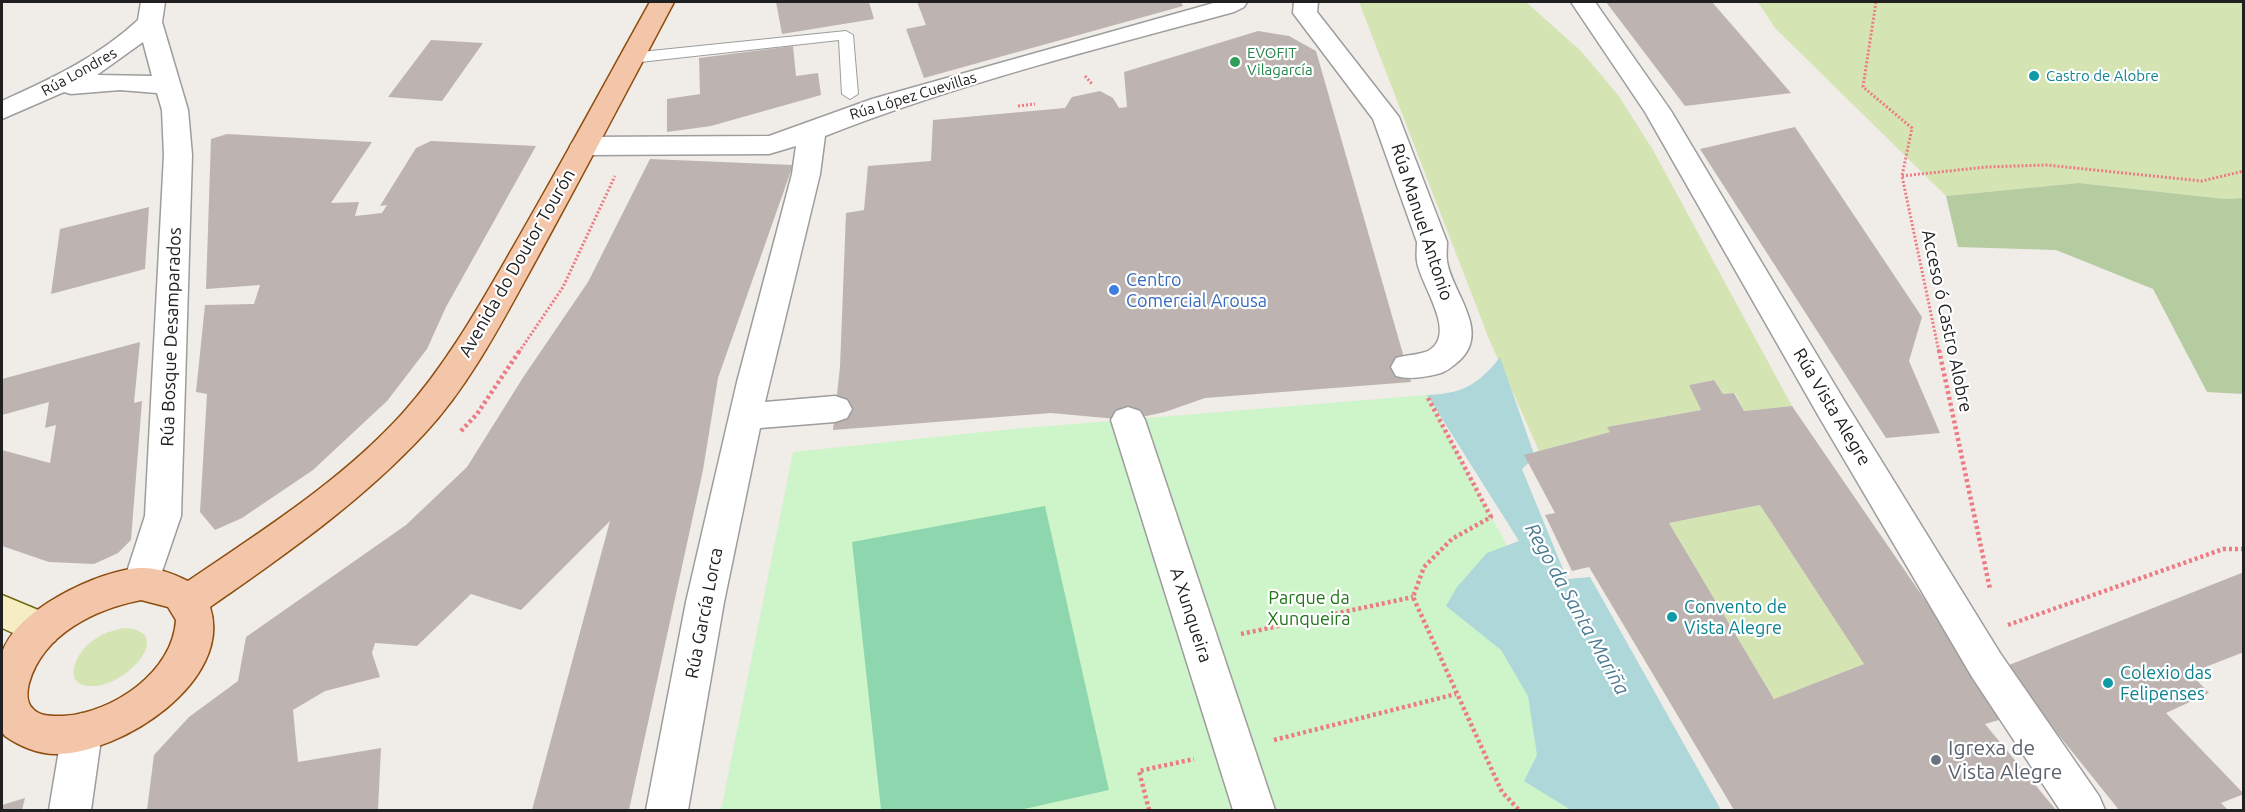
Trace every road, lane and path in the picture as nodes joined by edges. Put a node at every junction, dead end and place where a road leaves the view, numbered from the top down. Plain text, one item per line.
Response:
1 (662, 2) edge
2 (1235, 2) edge
3 (1306, 2) edge
4 (1583, 2) edge
5 (1876, 2) edge
6 (152, 12) edge
7 (631, 58) junction
8 (170, 87) junction
9 (51, 89) junction
10 (850, 94) dead end
11 (1035, 104) dead end
12 (1018, 106) dead end
13 (2, 111) edge
14 (812, 131) junction
15 (584, 146) junction
16 (2244, 171) edge
17 (1902, 176) junction
18 (1407, 367) dead end
19 (1426, 395) dead end
20 (835, 410) dead end
21 (747, 416) junction
22 (1128, 420) dead end
23 (2244, 549) edge
24 (141, 584) junction
25 (1991, 594) dead end
26 (1413, 597) junction
27 (189, 601) junction
28 (2, 611) edge
29 (42, 629) junction
30 (1200, 643) junction
31 (1986, 665) junction
32 (1456, 694) junction
33 (5, 709) edge
34 (82, 732) junction
35 (1235, 750) junction
36 (70, 810) edge
37 (667, 810) edge
38 (1149, 810) edge
39 (1254, 810) edge
40 (1519, 810) edge
41 (2084, 810) edge

1 - 7 main road, Avenida do Doutor Tourón
2 - 14 street, Rúa López Cuevillas
3 - 18 street, Rúa Manuel Antonio
4 - 31 street, Rúa Vista Alegre
5 - 17 path, Acceso ó Castro Alobre
6 - 8 street, Rúa Bosque Desamparados
6 - 9 street, Rúa Londres
7 - 10 lane
7 - 15 main road, Avenida do Doutor Tourón
8 - 9 street
8 - 24 street, Rúa Bosque Desamparados
9 - 13 street, Rúa Londres
11 - 12 path
14 - 15 street, Rúa López Cuevillas
14 - 21 street, Rúa García Lorca
15 - 27 main road, Avenida do Doutor Tourón
16 - 17 path
17 - 25 path, Acceso ó Castro Alobre
19 - 26 path
20 - 21 street
21 - 37 street, Rúa García Lorca
22 - 30 street, A Xunqueira
23 - 31 path
24 - 27 main road
24 - 29 main road
26 - 30 path
26 - 32 path
27 - 34 main road
28 - 29 street
29 - 33 main road
30 - 35 street, A Xunqueira
31 - 41 street, Rúa Vista Alegre
32 - 35 path
32 - 40 path
33 - 34 main road
34 - 36 street
35 - 38 path
35 - 39 street, A Xunqueira

